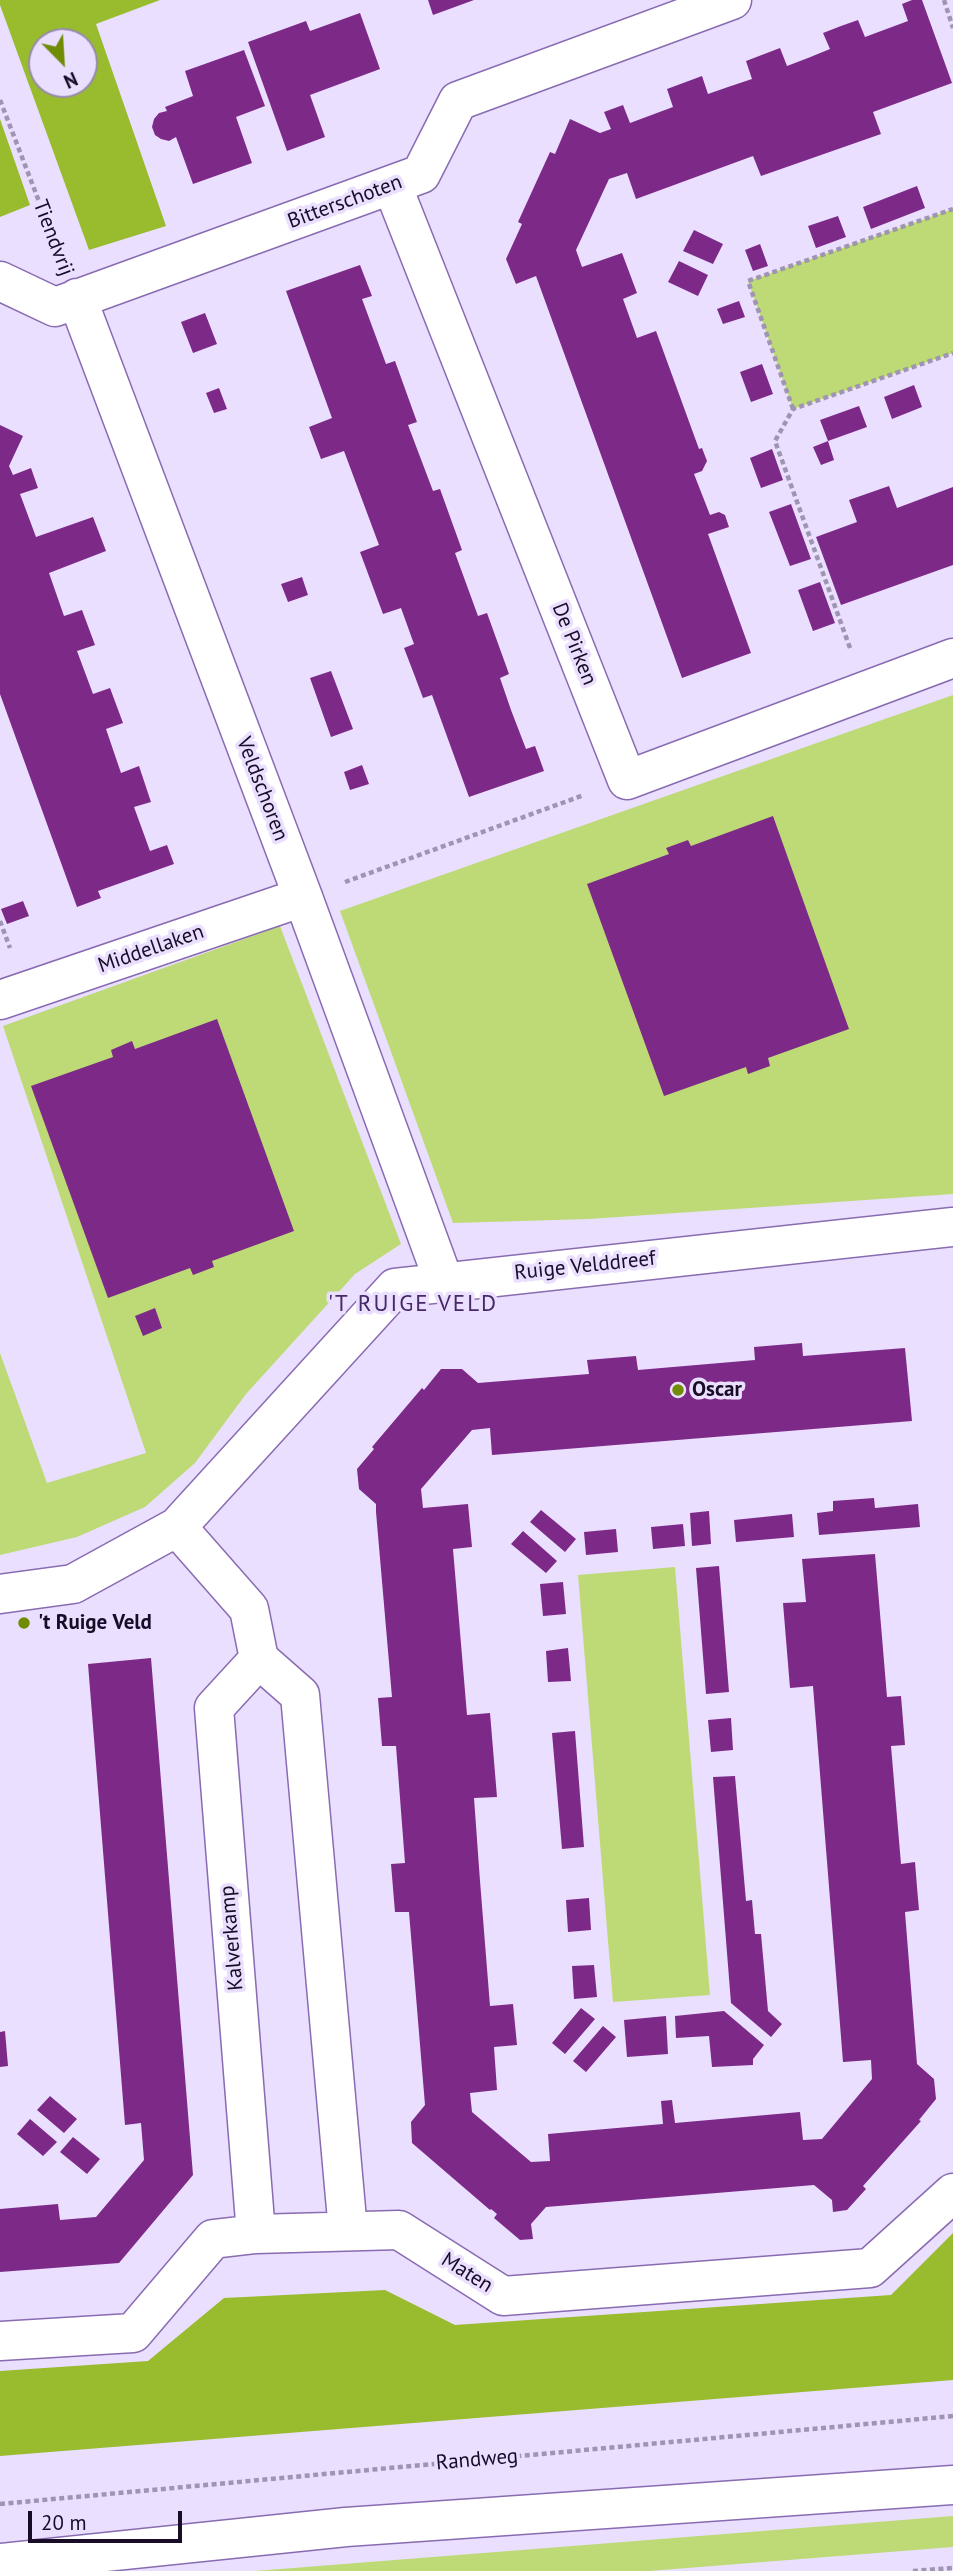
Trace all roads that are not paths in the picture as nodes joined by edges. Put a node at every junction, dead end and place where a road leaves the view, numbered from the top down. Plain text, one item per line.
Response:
1 (732, 0) edge
2 (392, 185) junction
3 (0, 281) edge
4 (76, 298) junction
5 (953, 658) edge
6 (303, 897) junction
7 (0, 1000) edge
8 (953, 1227) edge
9 (444, 1282) junction
10 (177, 1527) junction
11 (0, 1594) edge
12 (259, 1659) junction
13 (953, 2193) edge
14 (348, 2231) junction
15 (256, 2234) junction
16 (0, 2341) edge
17 (953, 2485) edge
18 (0, 2563) edge

1 - 2 street, Bitterschoten
2 - 4 street, Bitterschoten
2 - 5 street, De Pirken
3 - 4 street, Tiendvrij
4 - 6 street, Veldschoren
6 - 7 street, Middellaken
6 - 9 street, Veldschoren
8 - 9 street, Ruige Velddreef
9 - 10 street, Ruige Velddreef
10 - 11 street, Ruige Velddreef
10 - 12 street
12 - 14 street
12 - 15 street, Kalverkamp
13 - 14 street, Maten
14 - 15 street, Maten
15 - 16 street, Maten
17 - 18 street

